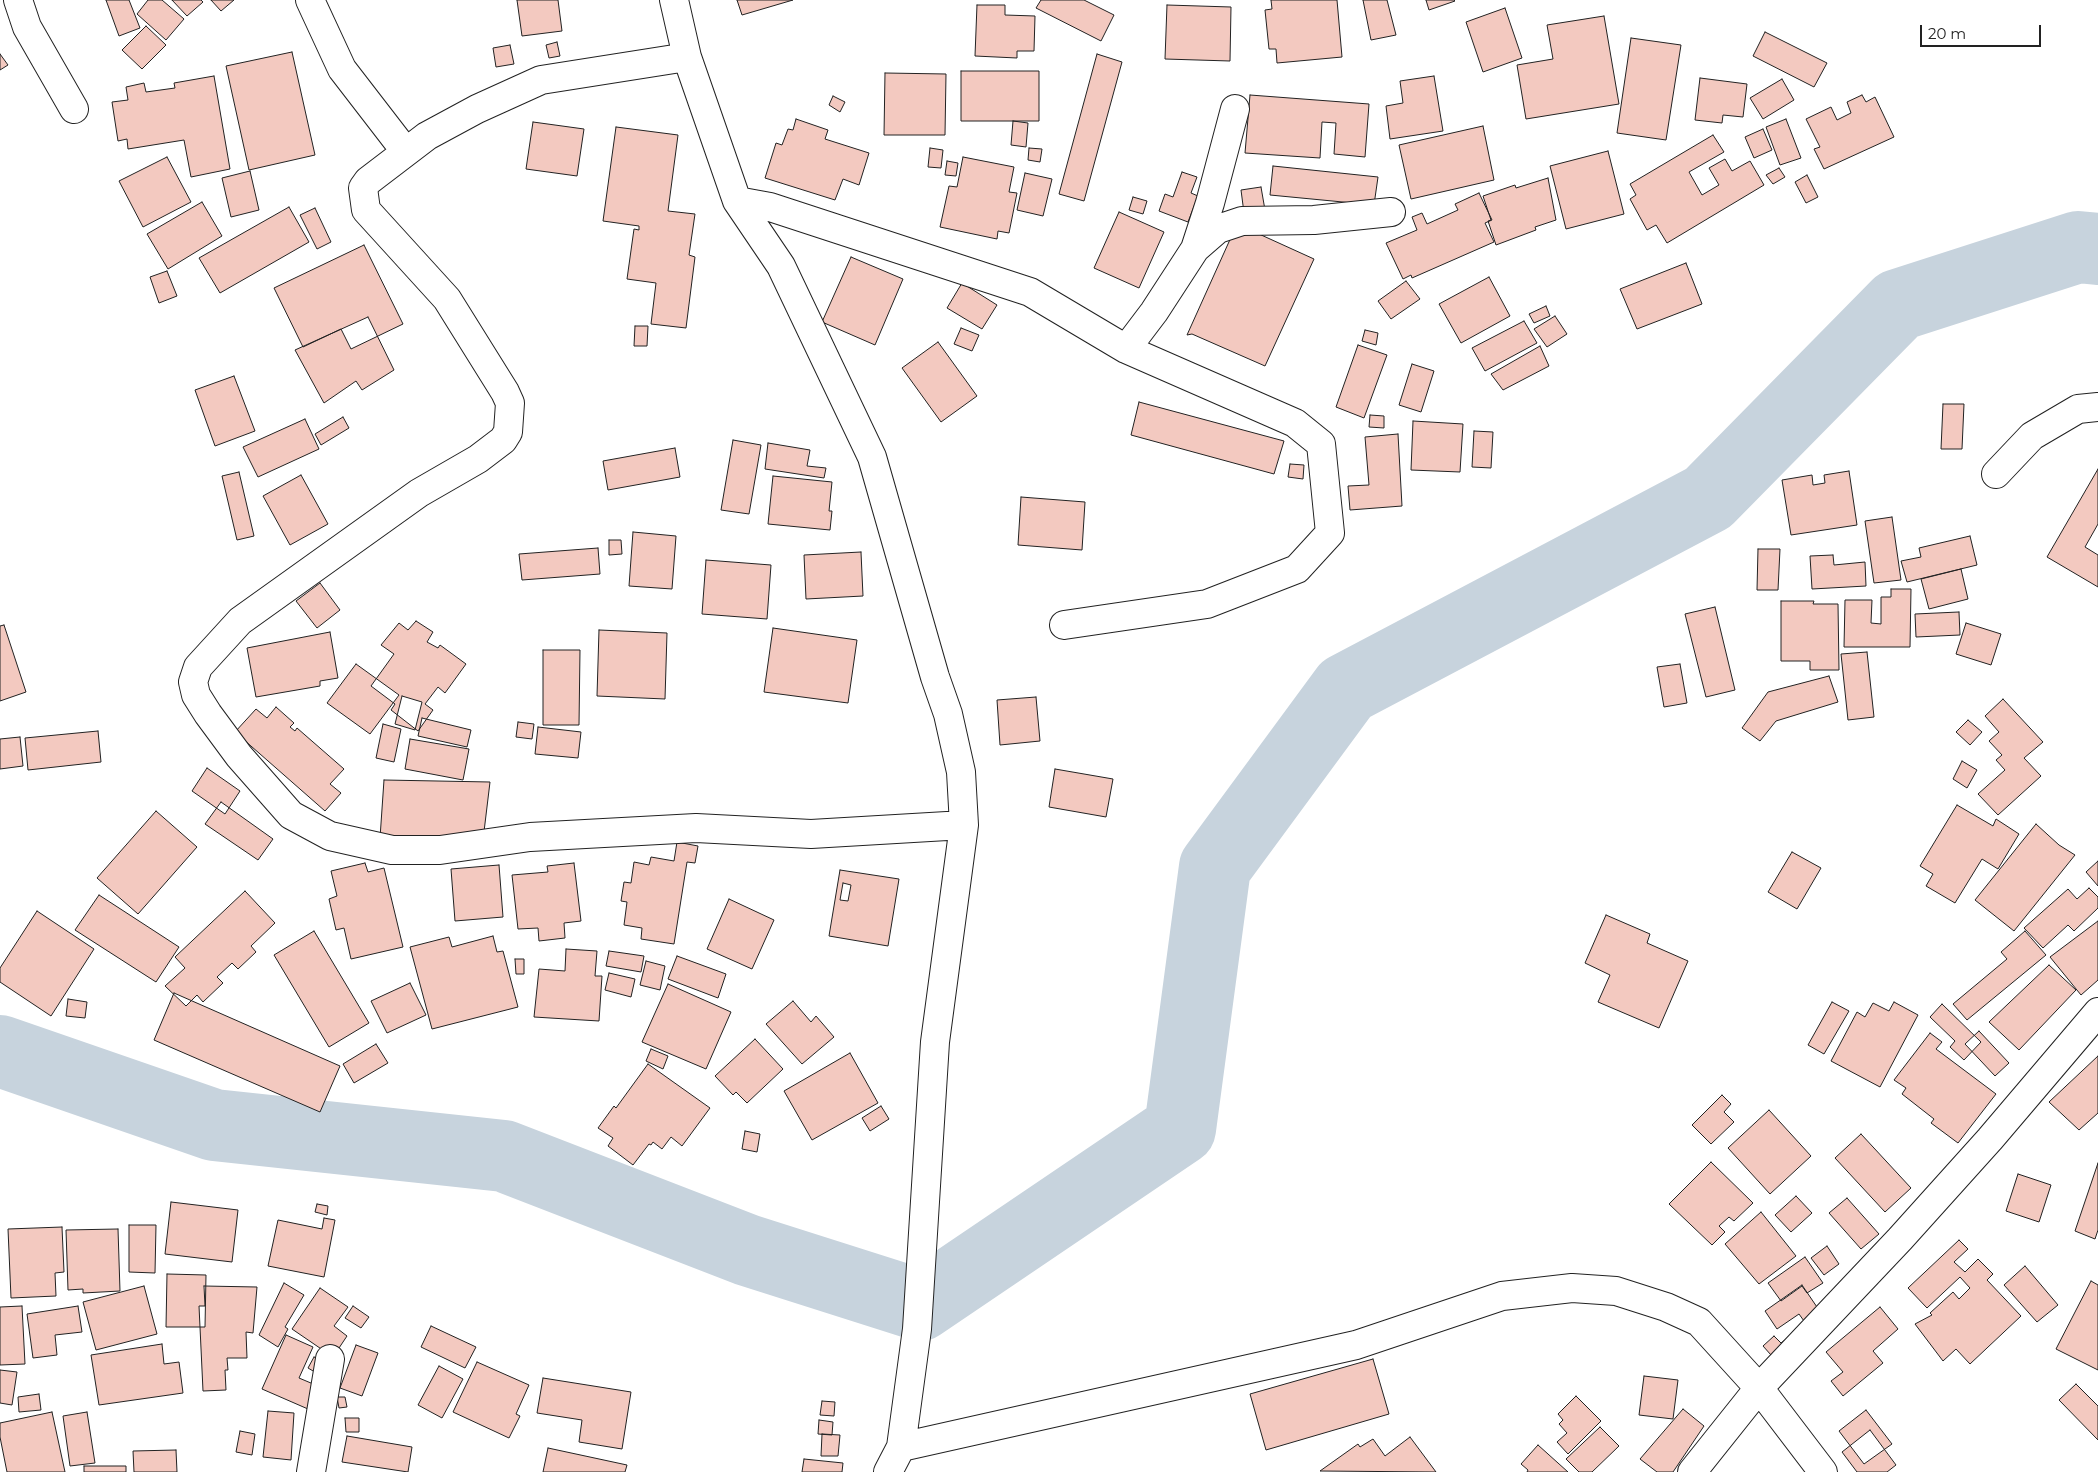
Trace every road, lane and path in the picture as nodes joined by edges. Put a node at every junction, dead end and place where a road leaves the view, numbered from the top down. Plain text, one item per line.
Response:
1 (18, 0) edge
2 (310, 0) edge
3 (674, 0) edge
4 (687, 57) junction
5 (74, 109) dead end
6 (1234, 109) dead end
7 (406, 152) junction
8 (737, 201) junction
9 (1391, 212) dead end
10 (1195, 249) junction
11 (1126, 349) junction
12 (2098, 407) edge
13 (1996, 474) dead end
14 (1064, 625) dead end
15 (964, 825) junction
16 (2098, 1012) edge
17 (330, 1359) dead end
18 (1759, 1388) junction
19 (901, 1446) junction
20 (311, 1472) edge
21 (888, 1472) edge
22 (1692, 1472) edge
23 (1823, 1472) edge

1 - 5 street
2 - 7 street
3 - 4 street
4 - 7 street
4 - 8 street
6 - 10 street
7 - 15 street
8 - 11 street
8 - 15 street
9 - 10 street
10 - 11 street
11 - 14 street
12 - 13 street
15 - 19 street
16 - 18 street
17 - 20 street
18 - 19 street
18 - 22 street
18 - 23 street
19 - 21 street

